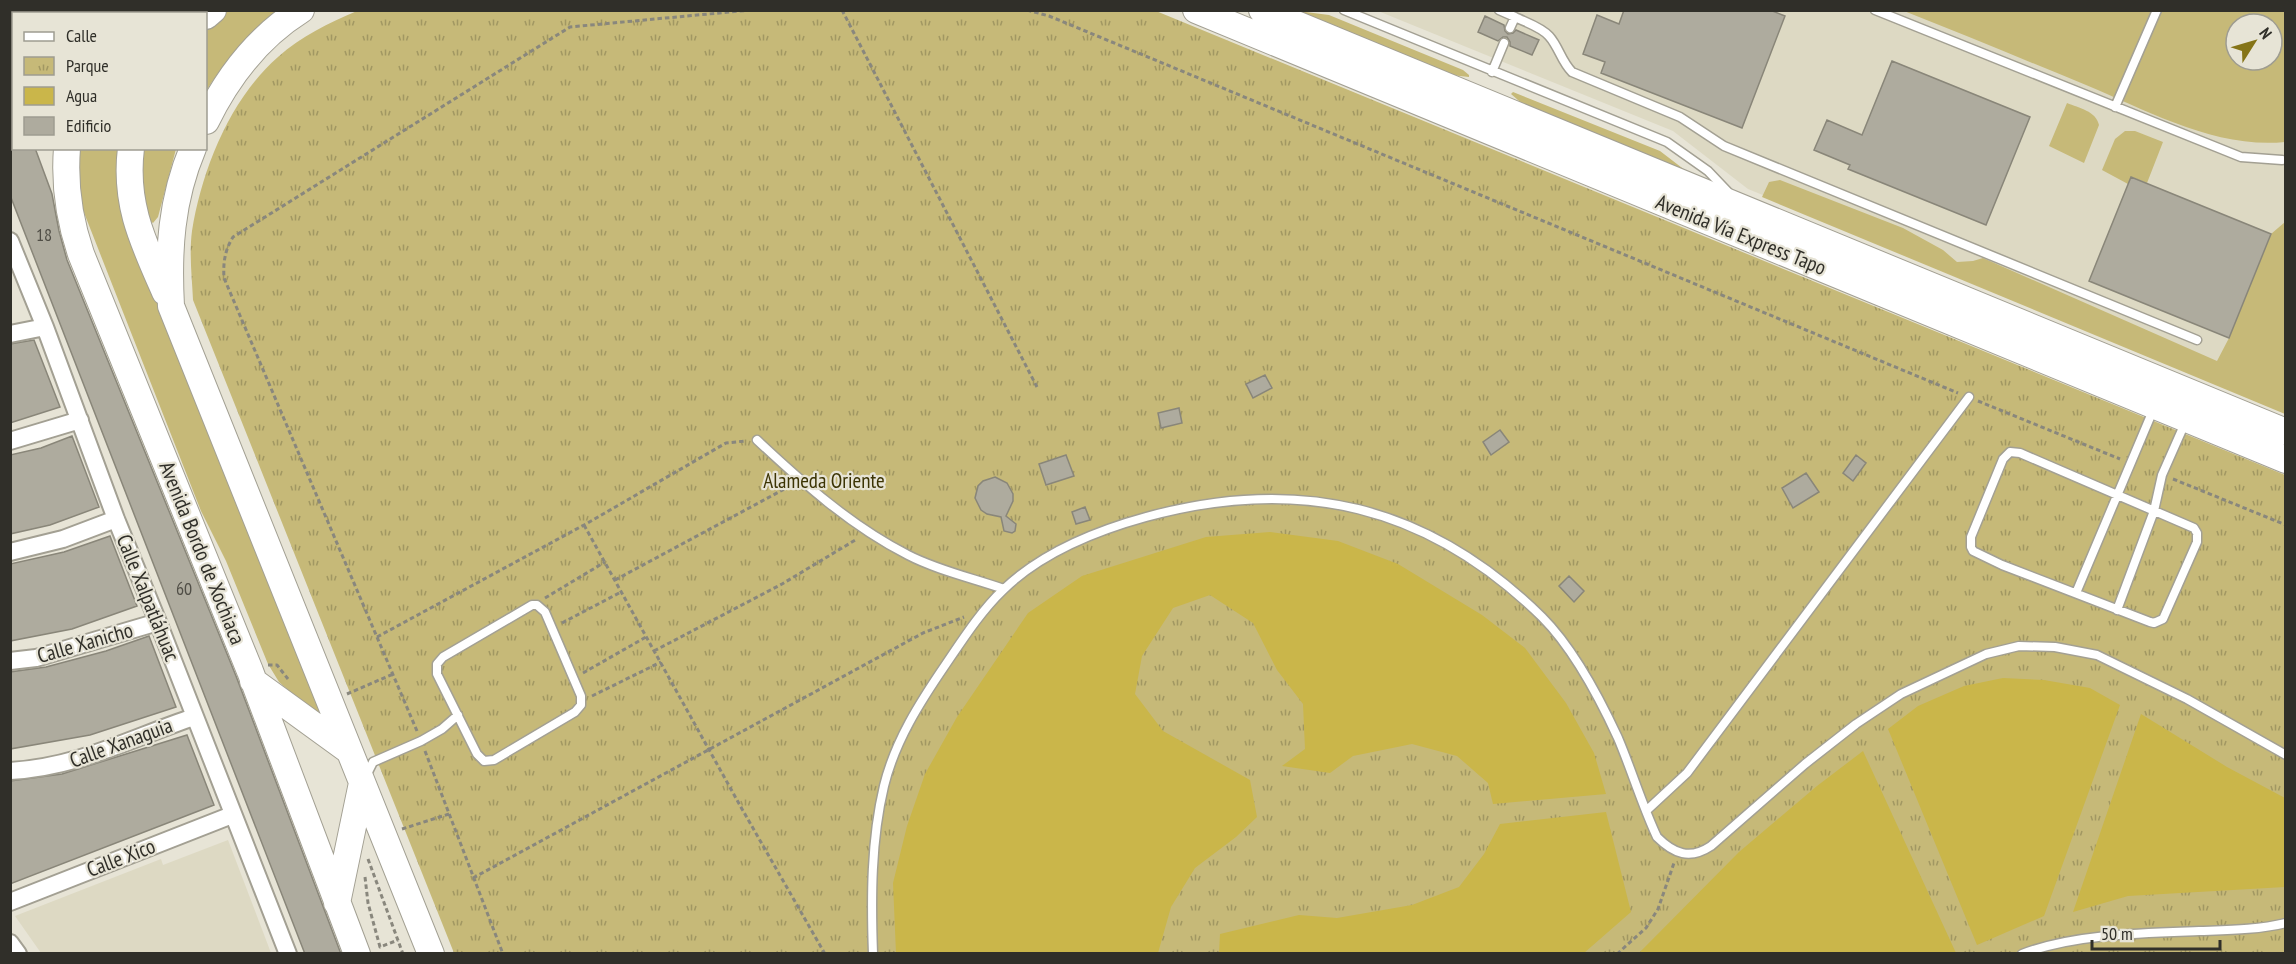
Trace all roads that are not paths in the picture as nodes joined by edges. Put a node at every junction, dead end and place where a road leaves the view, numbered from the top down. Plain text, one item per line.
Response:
1 (301, 10) edge
2 (1196, 10) edge
3 (1262, 10) edge
4 (1344, 10) edge
5 (1499, 10) edge
6 (1875, 10) edge
7 (2157, 10) edge
8 (1887, 13) edge
9 (1515, 17) junction
10 (1510, 28) dead end
11 (1504, 43) dead end
12 (1492, 72) junction
13 (2115, 107) junction
14 (207, 119) edge
15 (67, 150) edge
16 (131, 150) edge
17 (192, 150) edge
18 (2282, 160) dead end
19 (1745, 210) junction
20 (10, 241) edge
21 (171, 306) junction
22 (45, 327) junction
23 (10, 334) edge
24 (2197, 340) dead end
25 (1969, 398) road end
26 (2155, 405) junction
27 (2187, 419) junction
28 (80, 420) junction
29 (2286, 432) edge
30 (757, 440) road end
31 (10, 441) edge
32 (2286, 460) edge
33 (2117, 497) junction
34 (2154, 511) junction
35 (116, 519) junction
36 (10, 552) edge
37 (1004, 589) junction
38 (2076, 594) junction
39 (2117, 610) junction
40 (158, 621) junction
41 (10, 661) edge
42 (253, 681) junction
43 (458, 715) junction
44 (194, 717) junction
45 (348, 750) junction
46 (2286, 755) edge
47 (10, 771) edge
48 (368, 772) junction
49 (1646, 811) junction
50 (232, 815) junction
51 (10, 902) edge
52 (337, 903) junction
53 (2286, 923) edge
54 (10, 943) edge
55 (18, 954) edge
56 (288, 954) edge
57 (357, 954) edge
58 (431, 954) edge
59 (873, 954) edge
60 (2022, 954) edge

1 - 14 main road
2 - 26 main road, Avenida Vía Express Tapo
3 - 19 main road, Avenida Vía Express Tapo
4 - 12 lane
5 - 9 lane
6 - 8 lane
7 - 13 lane
8 - 13 lane
9 - 10 lane
9 - 24 lane
11 - 12 lane
12 - 19 lane
13 - 18 lane
15 - 42 main road, Avenida Bordo de Xochiaca
16 - 21 main road
17 - 21 main road
19 - 29 main road, Avenida Vía Express Tapo
20 - 22 street, Calle Xalpatláhuac
21 - 45 main road
22 - 23 street
22 - 28 street, Calle Xalpatláhuac
25 - 49 lane
26 - 27 main road, Avenida Vía Express Tapo
26 - 33 lane
27 - 32 main road, Avenida Vía Express Tapo
27 - 34 lane
28 - 31 street
28 - 35 street, Calle Xalpatláhuac
30 - 37 lane
33 - 34 lane
33 - 38 lane
33 - 38 lane
34 - 39 lane
34 - 39 lane
35 - 36 street
35 - 40 street, Calle Xalpatláhuac
37 - 49 lane
37 - 59 lane
38 - 39 lane
40 - 41 street, Calle Xanicho
40 - 44 street, Calle Xalpatláhuac
42 - 45 main road
42 - 52 main road, Avenida Bordo de Xochiaca
43 - 43 lane
43 - 48 lane
44 - 47 street, Calle Xanaguia
44 - 50 street, Calle Xalpatláhuac
45 - 48 main road
46 - 49 lane
48 - 52 main road
48 - 58 main road
50 - 51 street, Calle Xico
50 - 56 street, Calle Xalpatláhuac
52 - 57 main road, Avenida Bordo de Xochiaca
53 - 60 lane
54 - 55 street

